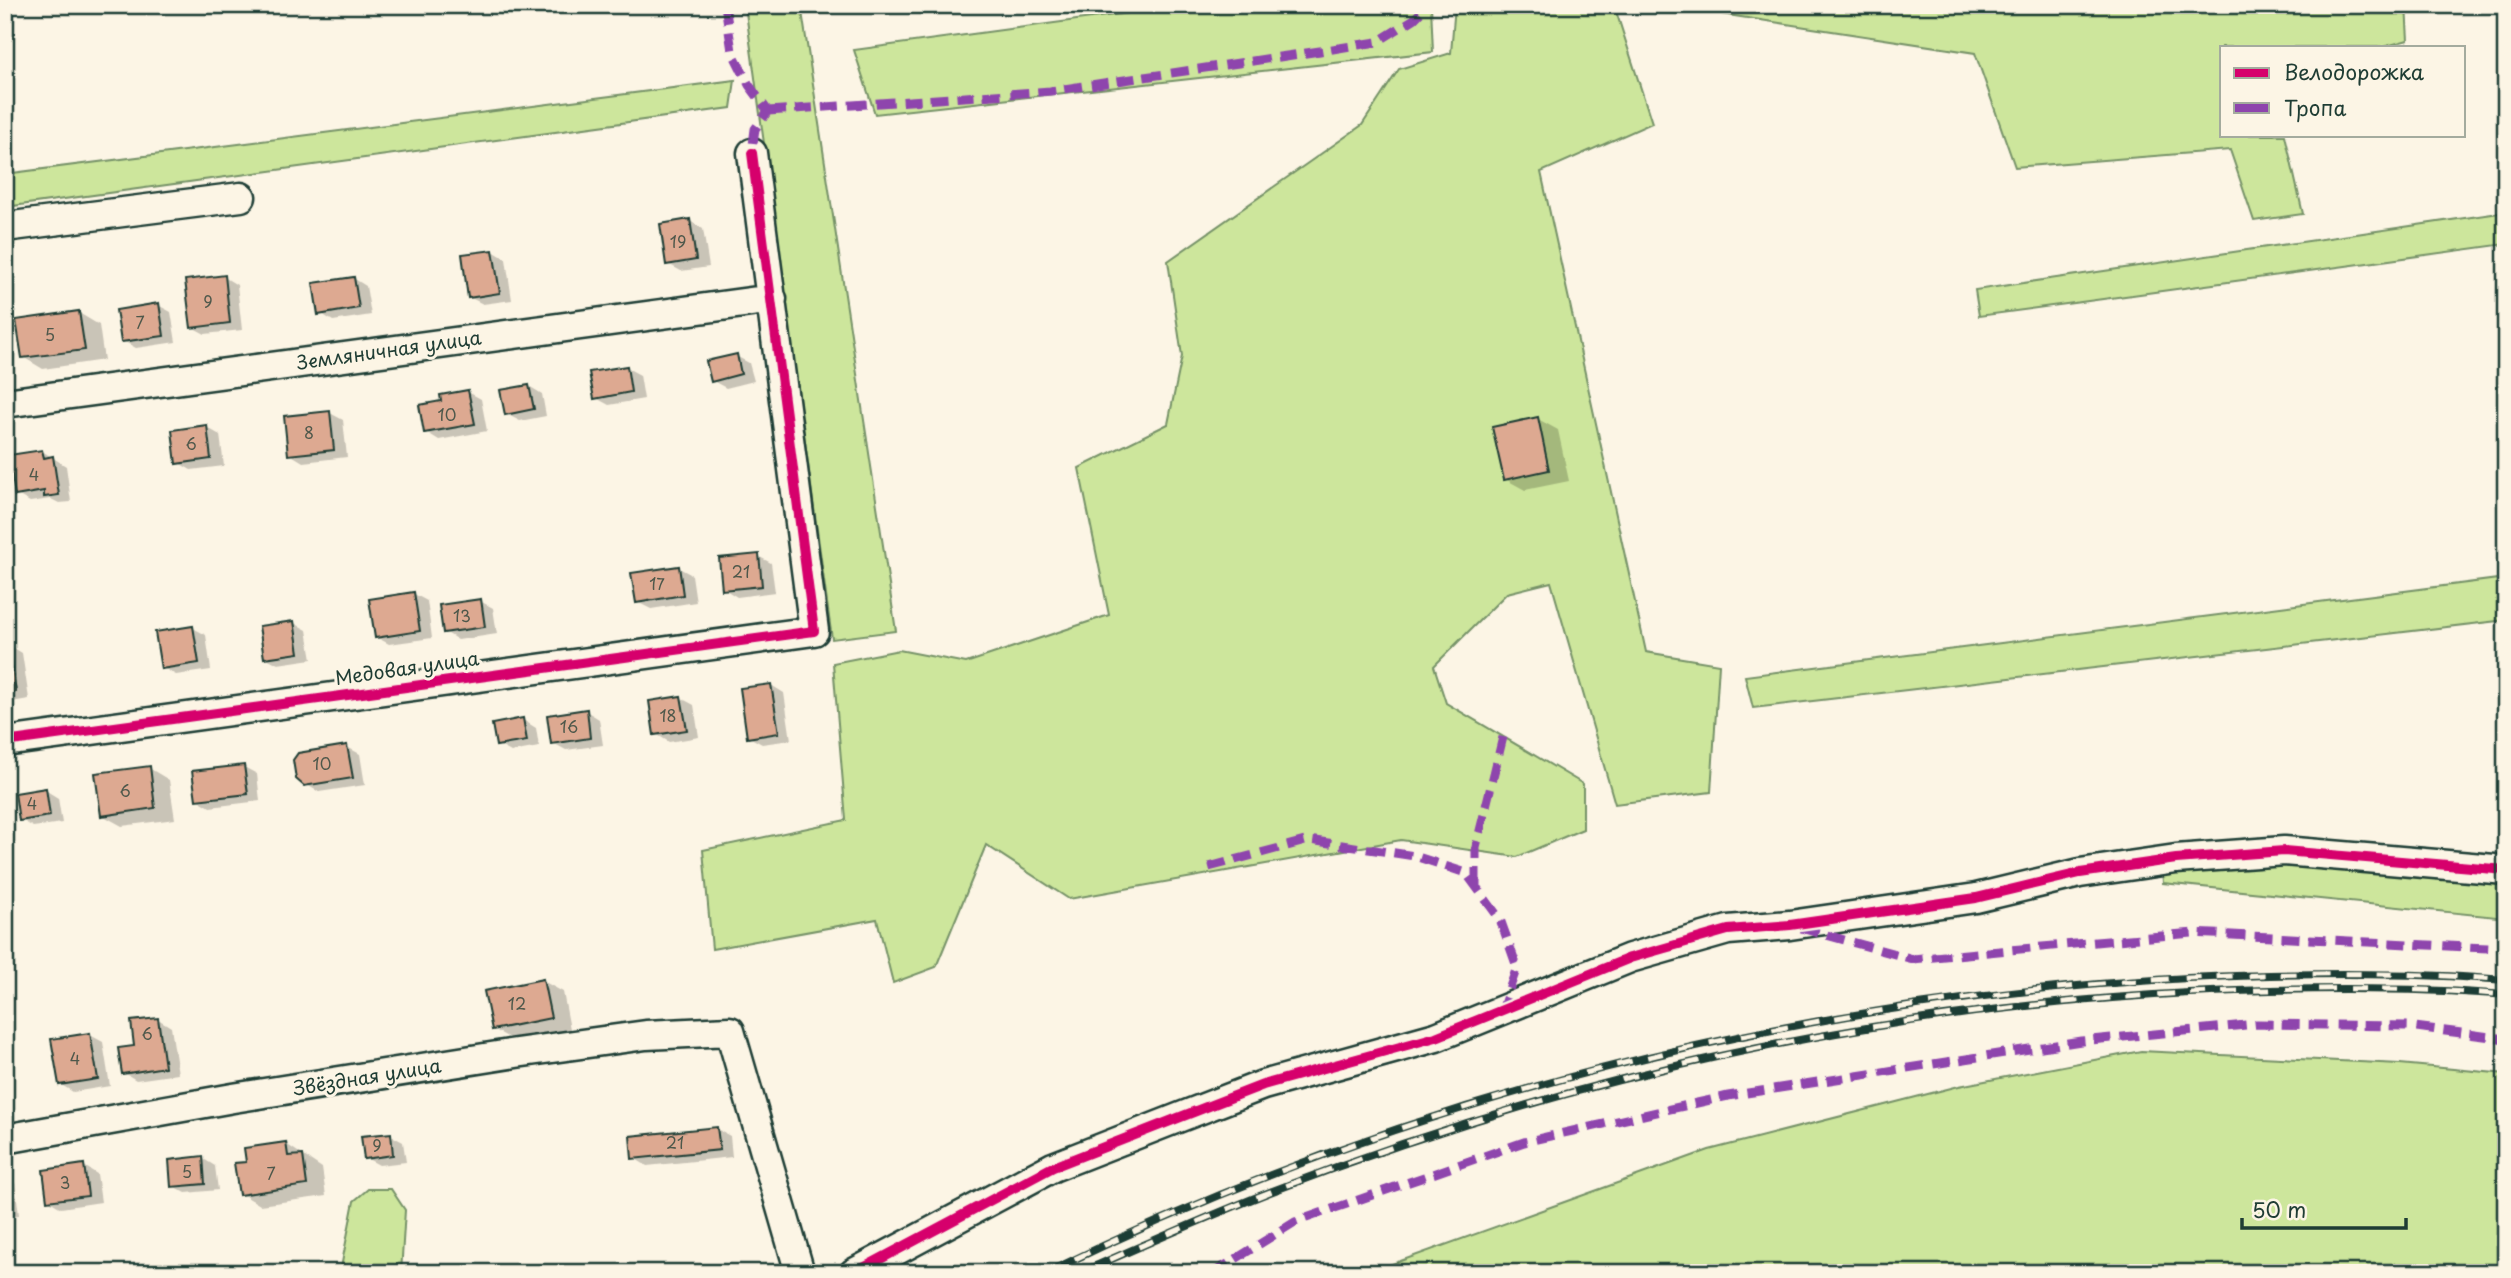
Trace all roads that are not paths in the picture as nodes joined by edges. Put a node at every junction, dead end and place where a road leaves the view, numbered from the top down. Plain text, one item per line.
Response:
1 (752, 153) dead end
2 (241, 197) dead end
3 (5, 227) edge
4 (772, 299) junction
5 (5, 403) edge
6 (5, 742) edge
7 (2506, 870) edge
8 (5, 1139) edge
9 (800, 1273) edge
10 (855, 1273) edge

1 - 4 street
2 - 3 street
4 - 5 street, Земляничная улица
4 - 6 street, Медовая улица
7 - 10 street
8 - 9 street, Звёздная улица

